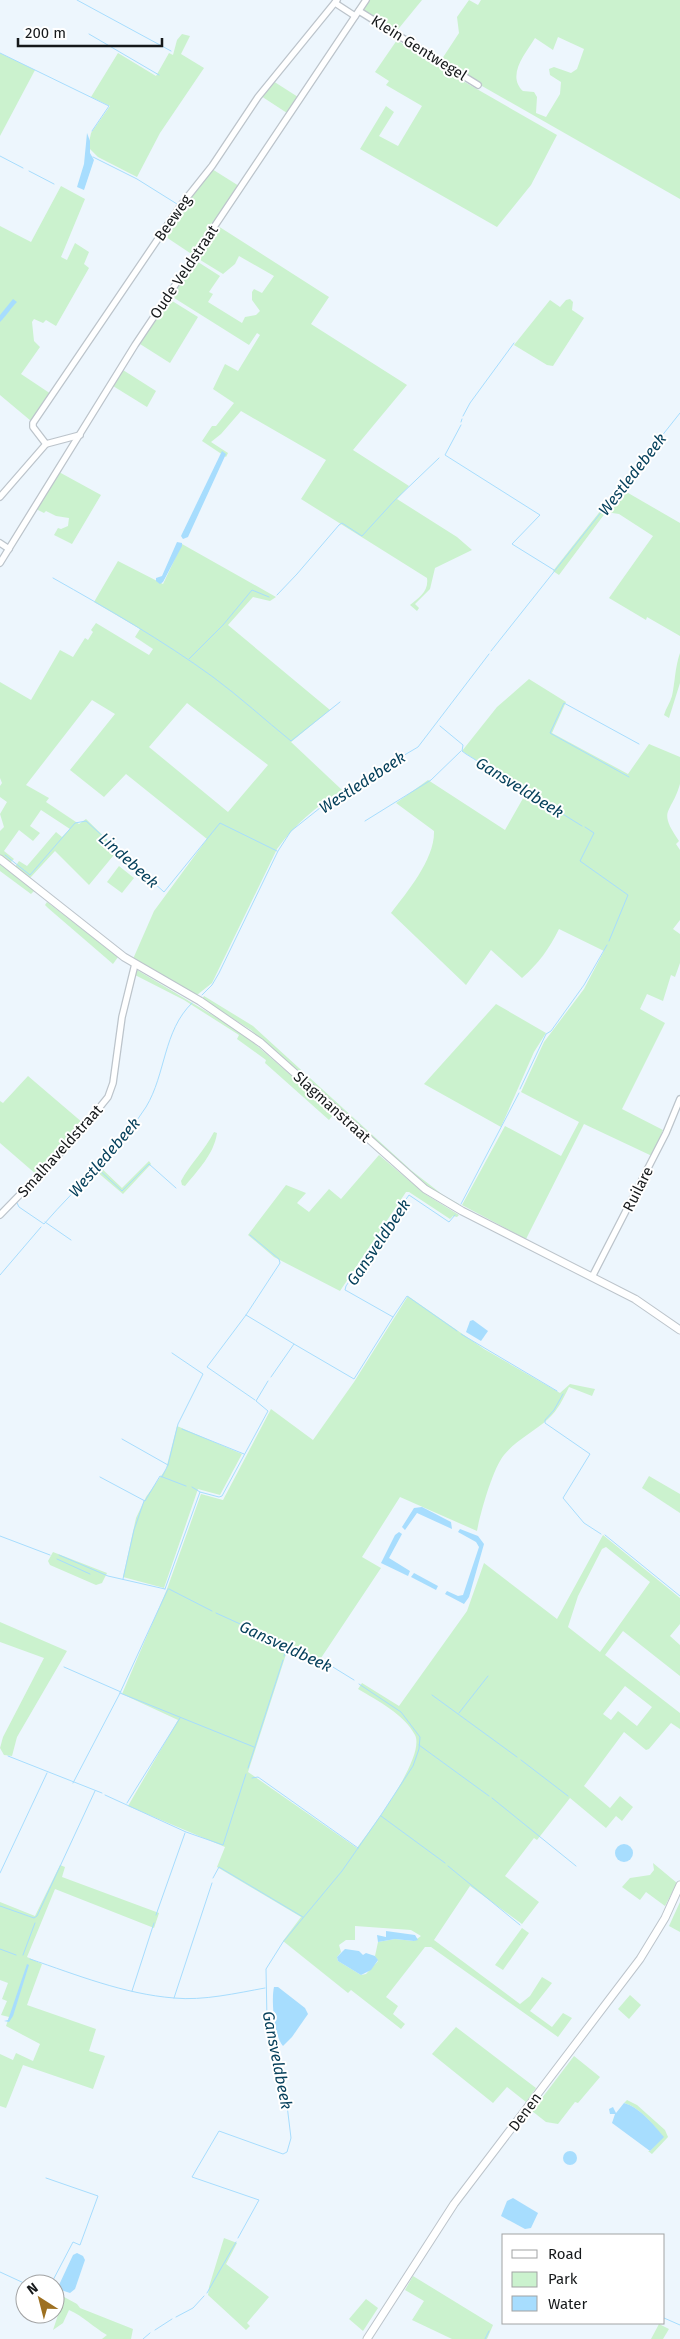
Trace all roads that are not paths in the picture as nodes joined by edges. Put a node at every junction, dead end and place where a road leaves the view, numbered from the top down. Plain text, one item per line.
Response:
1 (366, 0) edge
2 (336, 2) edge
3 (357, 14) junction
4 (478, 85) dead end
5 (80, 435) junction
6 (46, 444) junction
7 (0, 497) edge
8 (0, 543) edge
9 (8, 549) junction
10 (0, 563) edge
11 (0, 859) edge
12 (136, 964) junction
13 (680, 1099) edge
14 (0, 1215) edge
15 (592, 1277) junction
16 (680, 1330) edge
17 (680, 1885) edge
18 (367, 2339) edge

1 - 3 street, Oude Veldstraat
2 - 3 street, Klein Gentwegel
2 - 6 street, Beeweg
3 - 4 street, Klein Gentwegel
3 - 5 street, Oude Veldstraat
5 - 6 street
5 - 9 street, Oude Veldstraat
6 - 7 street
8 - 9 street
9 - 10 street, Oude Veldstraat
11 - 12 main road, Slagmanstraat
12 - 14 street, Smalhaveldstraat
12 - 15 main road, Slagmanstraat
13 - 15 street, Ruilare
15 - 16 main road, Slagmanstraat
17 - 18 main road, Denen

